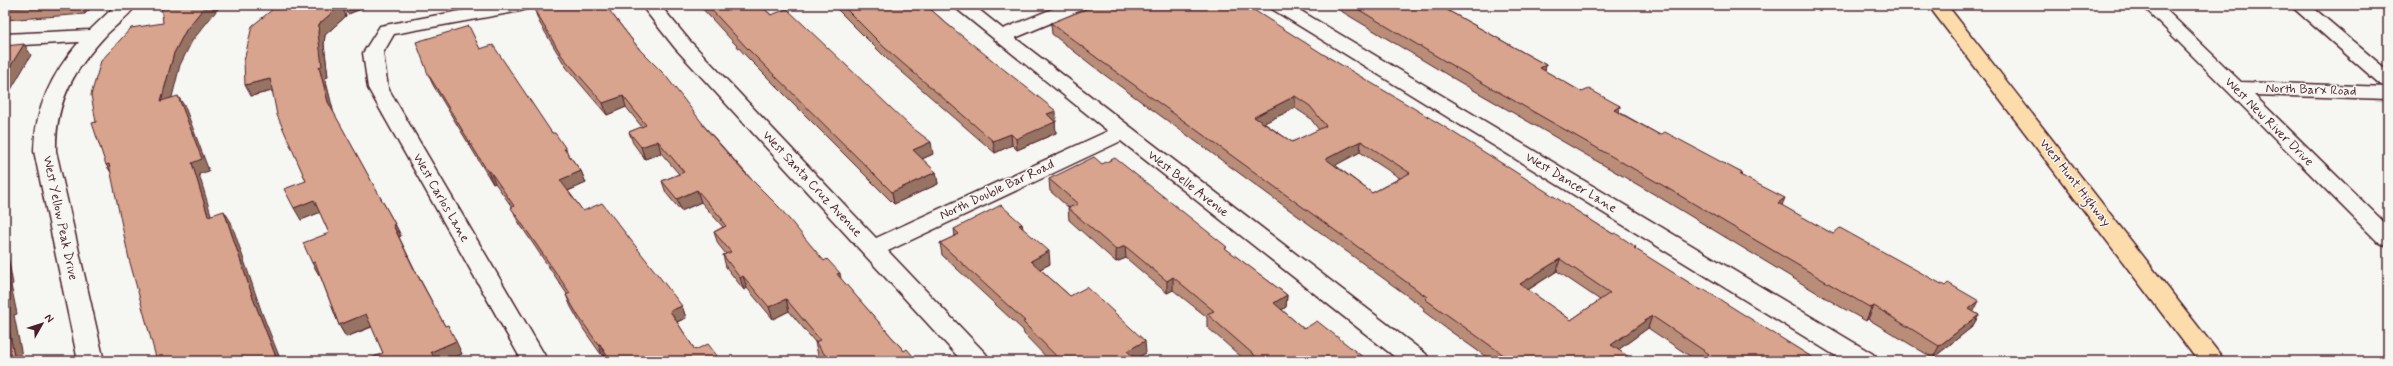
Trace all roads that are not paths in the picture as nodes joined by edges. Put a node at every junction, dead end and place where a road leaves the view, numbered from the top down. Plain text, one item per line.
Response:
1 (127, 5) edge
2 (520, 5) edge
3 (650, 5) edge
4 (961, 5) edge
5 (1078, 5) edge
6 (1278, 5) edge
7 (1937, 5) edge
8 (2151, 5) edge
9 (2299, 5) edge
10 (95, 35) junction
11 (1002, 36) junction
12 (5, 40) edge
13 (2388, 81) edge
14 (2235, 88) junction
15 (2388, 93) edge
16 (1122, 132) junction
17 (2388, 239) edge
18 (872, 249) junction
19 (91, 361) edge
20 (535, 361) edge
21 (978, 361) edge
22 (1417, 361) edge
23 (1864, 361) edge
24 (2212, 361) edge

1 - 10 street, West Yellow Peak Drive
2 - 20 street, West Carlos Lane
3 - 18 street, West Santa Cruz Avenue
4 - 11 street, West Belle Avenue
5 - 11 street
6 - 23 street, West Dancer Lane
7 - 24 main road, West Hunt Highway
8 - 14 street, West New River Drive
9 - 13 street
10 - 12 street
10 - 19 street, West Yellow Peak Drive
11 - 16 street, West Belle Avenue
14 - 15 street, North Barx Road
14 - 17 street, West New River Drive
16 - 18 street, North Double Bar Road
16 - 22 street, West Belle Avenue
18 - 21 street, West Santa Cruz Avenue

